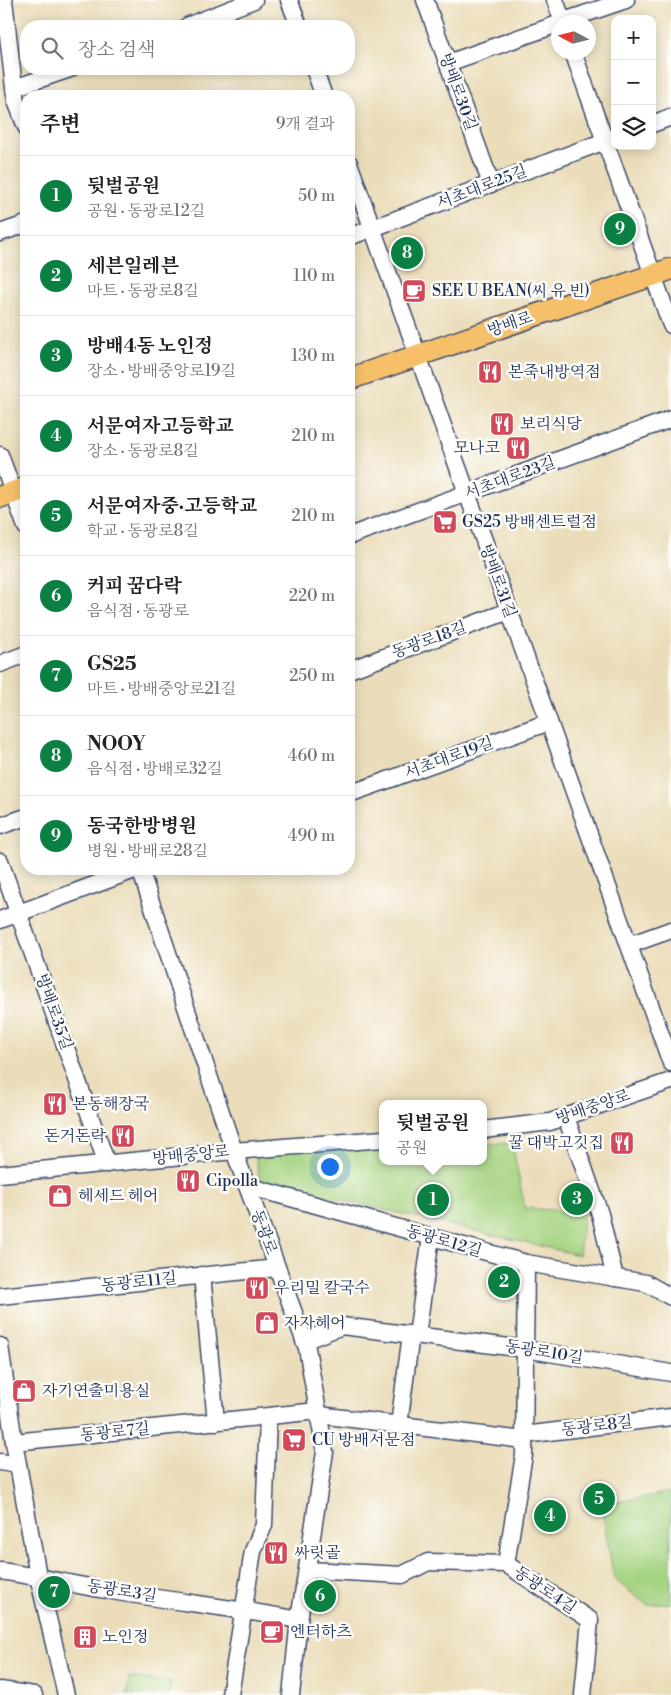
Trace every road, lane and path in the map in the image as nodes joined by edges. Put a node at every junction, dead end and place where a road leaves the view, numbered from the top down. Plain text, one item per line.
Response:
1 (4, 0) edge
2 (254, 0) edge
3 (289, 0) edge
4 (425, 0) edge
5 (555, 0) edge
6 (626, 0) edge
7 (559, 15) edge
8 (584, 15) edge
9 (202, 20) edge
10 (297, 20) edge
11 (551, 27) edge
12 (576, 60) edge
13 (448, 63) junction
14 (52, 75) edge
15 (316, 75) edge
16 (14, 88) junction
17 (322, 90) edge
18 (20, 112) edge
19 (671, 117) edge
20 (656, 123) edge
21 (610, 139) edge
22 (355, 181) edge
23 (491, 184) junction
24 (20, 226) edge
25 (372, 229) junction
26 (0, 233) edge
27 (355, 235) edge
28 (662, 272) edge
29 (671, 325) edge
30 (418, 355) junction
31 (355, 377) edge
32 (671, 419) edge
33 (0, 455) edge
34 (14, 492) edge
35 (467, 493) junction
36 (20, 510) edge
37 (355, 534) edge
38 (509, 611) junction
39 (20, 656) edge
40 (0, 664) edge
41 (355, 668) edge
42 (549, 722) junction
43 (355, 792) edge
44 (20, 818) edge
45 (0, 826) edge
46 (0, 861) edge
47 (121, 875) edge
48 (140, 875) edge
49 (18, 912) junction
50 (0, 920) edge
51 (671, 930) edge
52 (629, 945) junction
53 (671, 1064) edge
54 (671, 1081) edge
55 (566, 1117) junction
56 (487, 1130) edge
57 (379, 1139) edge
58 (234, 1151) junction
59 (108, 1164) junction
60 (0, 1174) edge
61 (247, 1186) junction
62 (431, 1237) junction
63 (526, 1263) junction
64 (277, 1268) junction
65 (202, 1275) junction
66 (615, 1278) junction
67 (0, 1296) edge
68 (671, 1297) edge
69 (414, 1335) junction
70 (304, 1341) junction
71 (0, 1346) edge
72 (525, 1349) junction
73 (671, 1373) edge
74 (318, 1413) junction
75 (268, 1417) junction
76 (671, 1418) edge
77 (216, 1422) junction
78 (398, 1425) junction
79 (524, 1438) junction
80 (14, 1442) junction
81 (0, 1462) edge
82 (18, 1465) junction
83 (506, 1564) junction
84 (308, 1570) junction
85 (0, 1571) edge
86 (38, 1576) junction
87 (244, 1610) junction
88 (299, 1620) junction
89 (0, 1690) edge
90 (34, 1695) edge
91 (66, 1695) edge
92 (230, 1695) edge
93 (291, 1695) edge
94 (583, 1695) edge

1 - 16 street
2 - 9 street
3 - 10 street
4 - 13 street, 방배로30길
5 - 7 street
6 - 8 street
11 - 13 street
12 - 21 street
13 - 23 street, 방배로30길
14 - 16 street
15 - 17 street
16 - 18 street
19 - 20 street
21 - 23 street, 서초대로25길
21 - 28 street
22 - 25 street, 방배로31길
23 - 25 street, 서초대로25길
24 - 26 street
25 - 27 street, 서초대로25길
25 - 30 street, 방배로31길
28 - 29 street
28 - 30 main road, 방배로
30 - 31 main road, 방배로
30 - 35 street, 방배로31길
32 - 35 street, 서초대로23길
33 - 34 street
34 - 36 street
35 - 37 street, 서초대로23길
35 - 38 street, 방배로31길
38 - 41 street, 동광로18길
38 - 42 street, 방배로31길
39 - 40 street
42 - 43 street, 서초대로19길
42 - 52 street, 방배로31길
44 - 45 street
46 - 49 street, 방배로35길
47 - 49 street
48 - 58 street, 동광로
49 - 50 street
49 - 59 street, 방배로35길
51 - 52 street
52 - 53 street
54 - 55 street, 방배중앙로
55 - 56 street, 방배중앙로
55 - 66 street
57 - 58 street, 방배중앙로
58 - 59 street, 방배중앙로
58 - 61 street, 동광로
59 - 60 street, 방배중앙로
61 - 62 street, 동광로12길
61 - 64 street, 동광로
62 - 63 street, 동광로12길
62 - 69 street
63 - 66 street, 동광로12길
63 - 72 street
64 - 65 street, 동광로11길
64 - 70 street, 동광로
65 - 67 street, 동광로11길
65 - 77 street
66 - 68 street, 동광로12길
69 - 70 street, 동광로10길
69 - 72 street, 동광로10길
69 - 78 street
70 - 74 street, 동광로
71 - 80 street
72 - 73 street, 동광로10길
72 - 79 street
74 - 75 street, 동광로7길
74 - 78 street, 동광로8길
74 - 84 street, 동광로
75 - 77 street, 동광로7길
75 - 87 street
76 - 79 street, 동광로8길
77 - 80 street, 동광로7길
78 - 79 street, 동광로8길
79 - 83 street
80 - 82 street
81 - 82 street
82 - 86 street
83 - 84 street, 동광로4길
83 - 94 street, 동광로4길
84 - 88 street, 동광로
85 - 86 street, 동광로3길
86 - 87 street, 동광로3길
86 - 91 street
87 - 88 street, 동광로3길
87 - 92 street
88 - 93 street, 동광로
89 - 90 street

